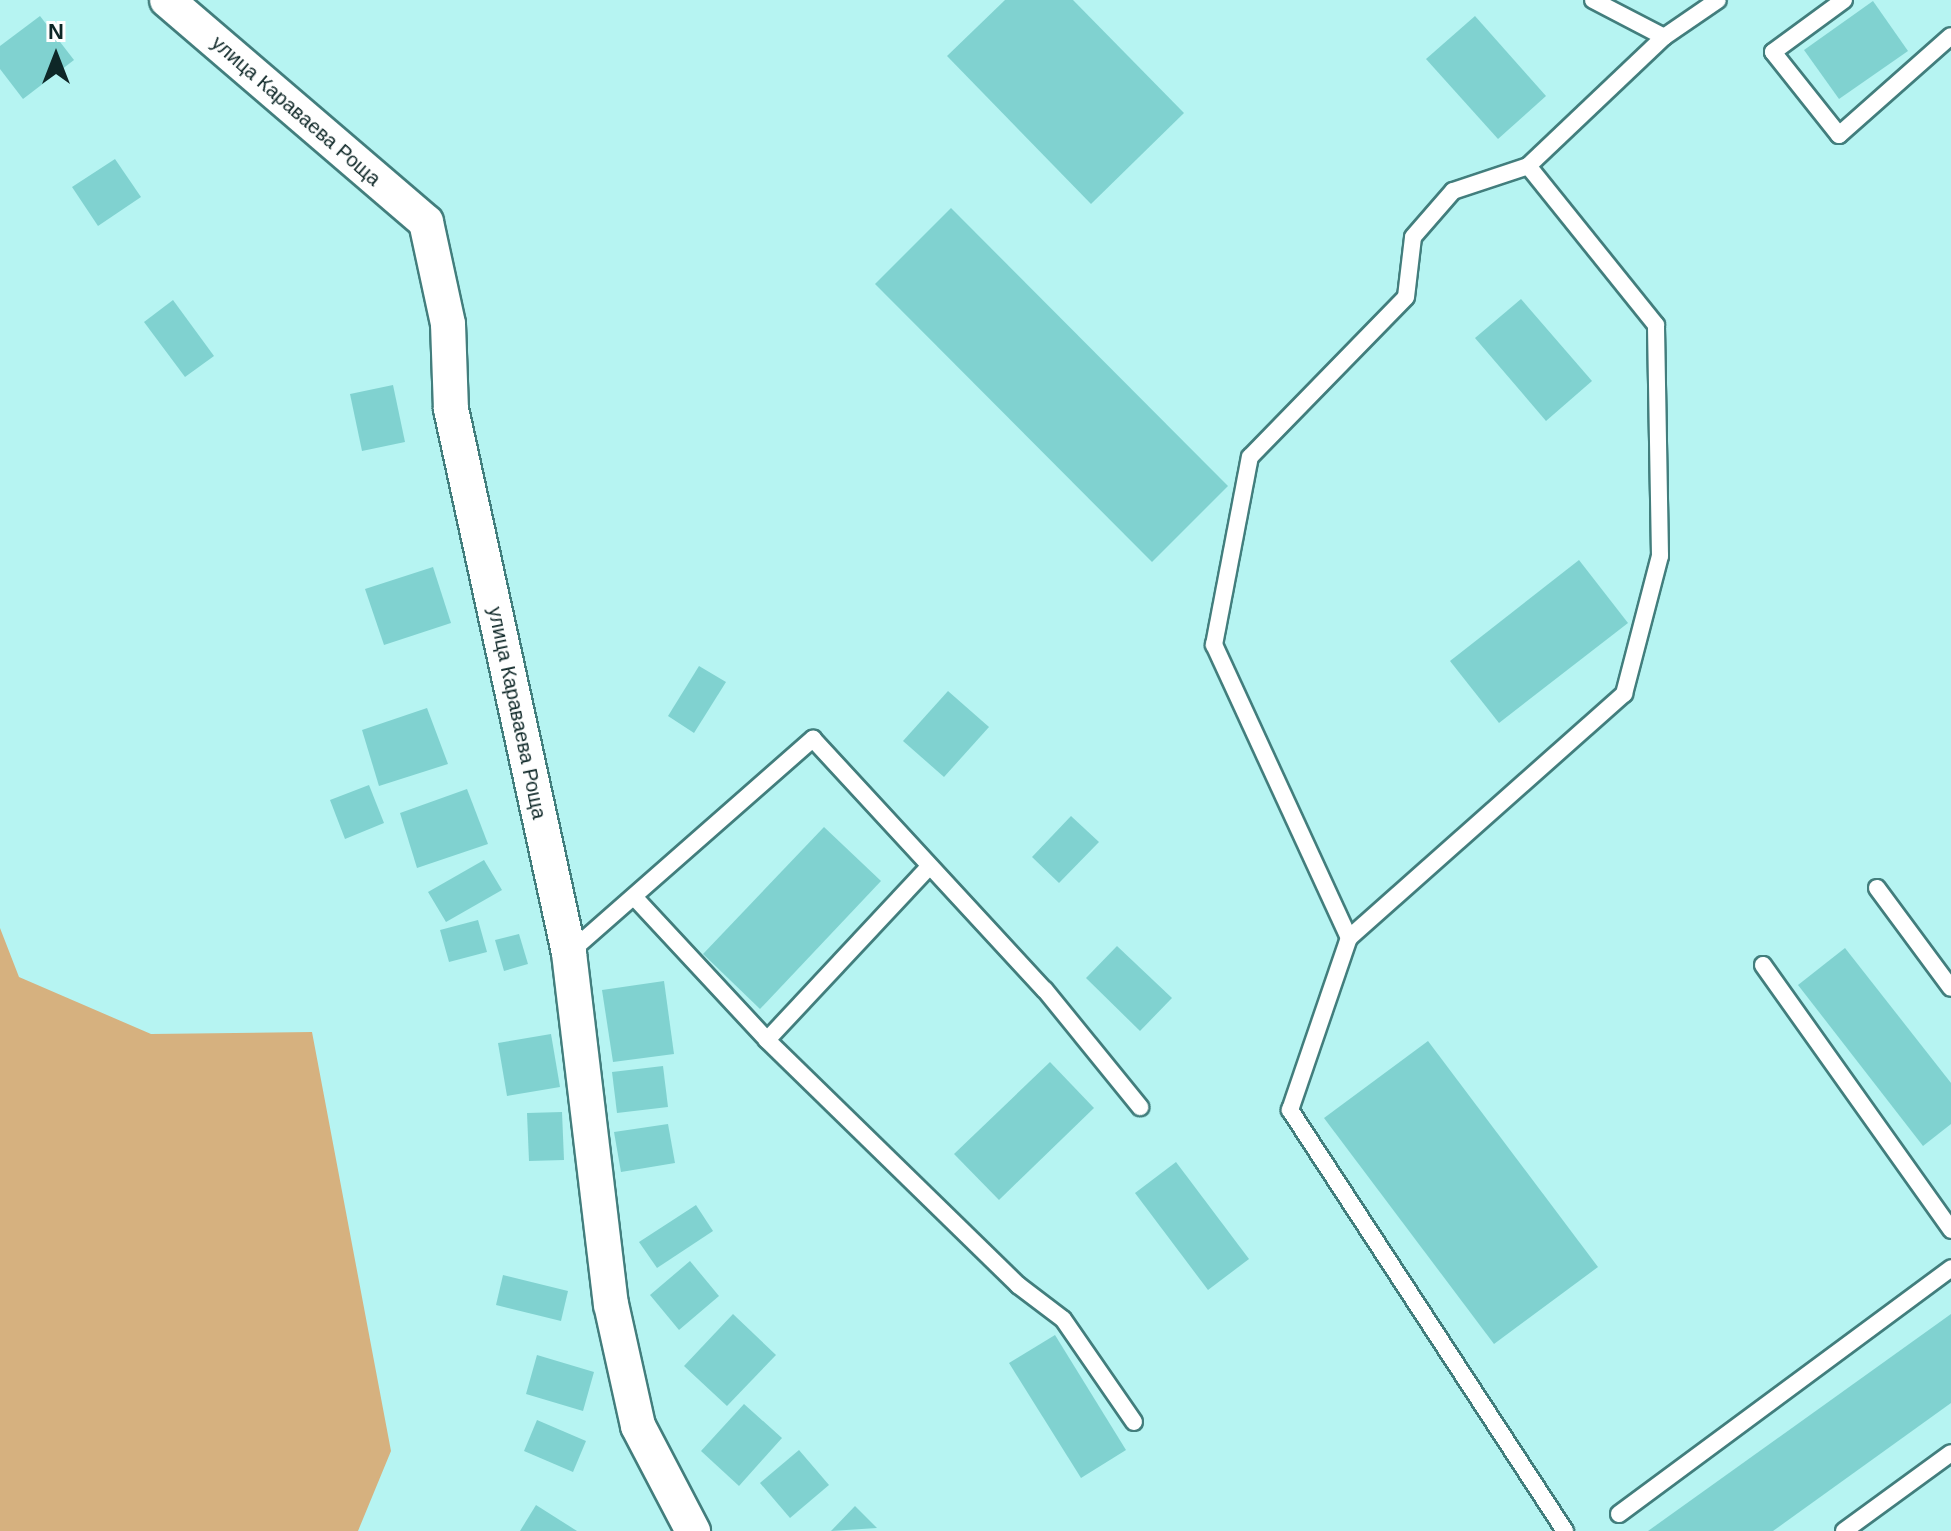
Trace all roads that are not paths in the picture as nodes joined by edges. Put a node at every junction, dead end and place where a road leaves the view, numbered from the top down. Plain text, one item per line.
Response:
1 (167, 0) edge
2 (1593, 0) edge
3 (1718, 0) edge
4 (1844, 0) edge
5 (1951, 36) edge
6 (1664, 37) junction
7 (1528, 166) junction
8 (928, 868) junction
9 (1877, 888) dead end
10 (637, 900) junction
11 (1349, 938) junction
12 (569, 953) junction
13 (1763, 965) dead end
14 (1951, 988) edge
15 (767, 1040) junction
16 (1140, 1107) dead end
17 (1951, 1230) edge
18 (1951, 1268) edge
19 (1134, 1422) dead end
20 (1951, 1453) edge
21 (1619, 1514) dead end
22 (693, 1531) edge
23 (1565, 1531) edge
24 (1844, 1531) edge

1 - 12 street, улица Караваева Роща
2 - 6 lane
3 - 6 lane
4 - 5 lane
6 - 7 lane
7 - 11 lane
7 - 11 lane
8 - 10 lane
8 - 15 lane
8 - 16 lane
9 - 14 lane
10 - 12 lane
10 - 15 lane
11 - 23 lane
12 - 22 street, улица Караваева Роща
13 - 17 lane
15 - 19 lane
18 - 21 lane
20 - 24 lane

